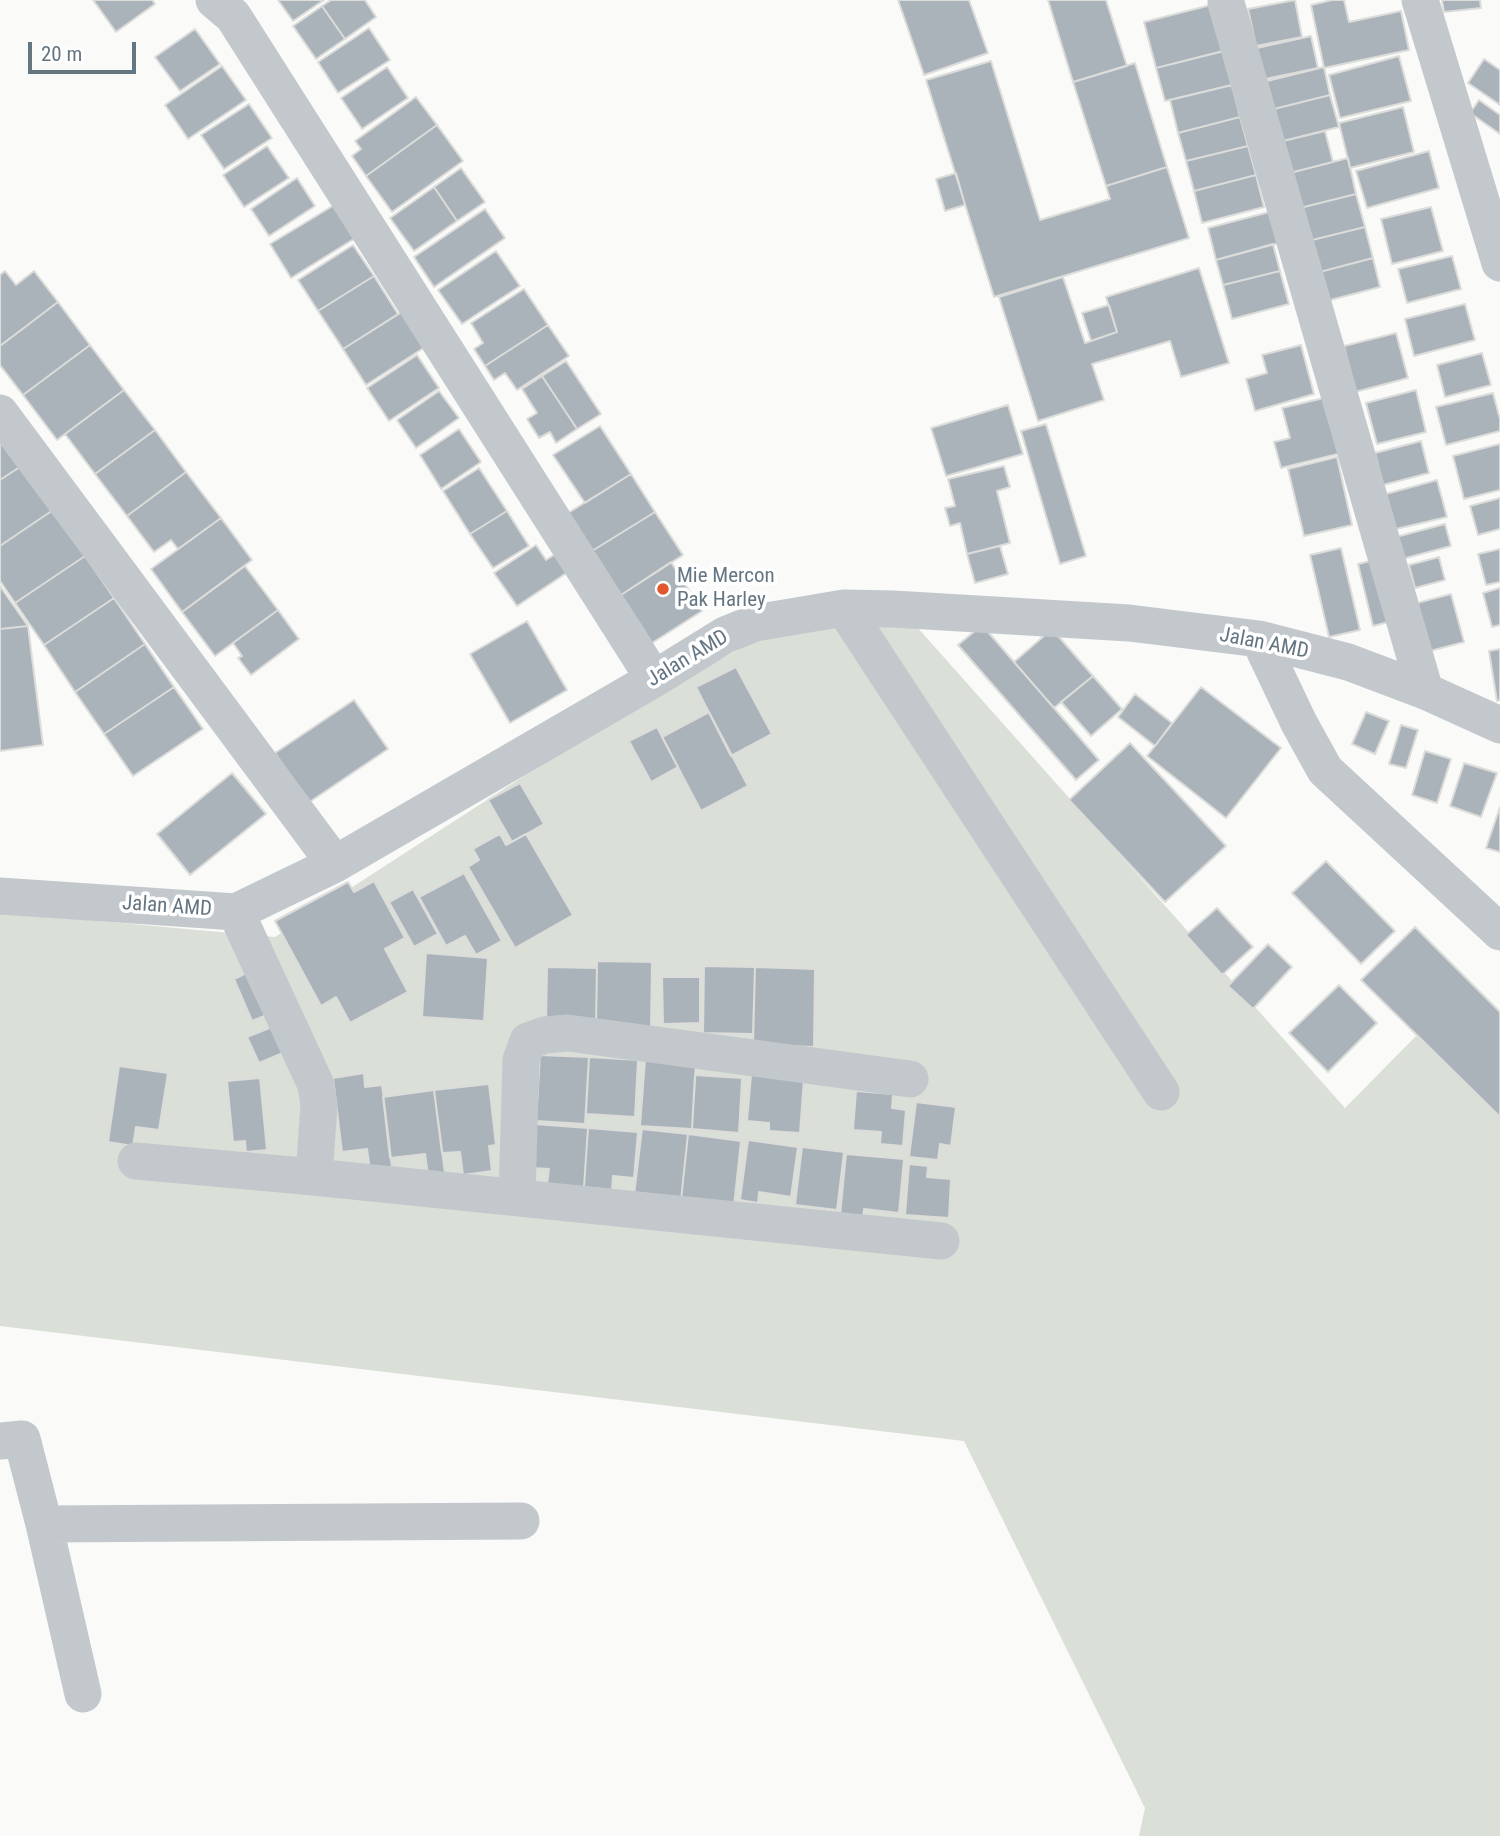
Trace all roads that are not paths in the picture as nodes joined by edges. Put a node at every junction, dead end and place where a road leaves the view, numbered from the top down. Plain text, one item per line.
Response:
1 (1420, 0) edge
2 (1226, 1) edge
3 (226, 5) edge
4 (1488, 180) edge
5 (1500, 262) edge
6 (0, 413) edge
7 (844, 608) junction
8 (1259, 639) junction
9 (654, 680) junction
10 (1425, 691) junction
11 (1500, 725) edge
12 (335, 864) junction
13 (0, 895) edge
14 (236, 912) junction
15 (1500, 932) edge
16 (910, 1079) dead end
17 (1161, 1093) dead end
18 (136, 1161) dead end
19 (314, 1177) junction
20 (517, 1197) junction
21 (941, 1241) dead end
22 (0, 1441) edge
23 (521, 1521) dead end
24 (44, 1524) junction
25 (83, 1694) dead end

1 - 4 street
2 - 10 street
3 - 9 street
4 - 5 street
6 - 12 street
7 - 8 street, Jalan AMD
7 - 9 street, Jalan AMD
7 - 17 street
8 - 10 street, Jalan AMD
8 - 15 street
9 - 12 street, Jalan AMD
10 - 11 street, Jalan AMD
12 - 14 street, Jalan AMD
13 - 14 street, Jalan AMD
14 - 19 street
16 - 20 street
18 - 19 street
19 - 20 street
20 - 21 street
22 - 24 street
23 - 24 street
24 - 25 street

